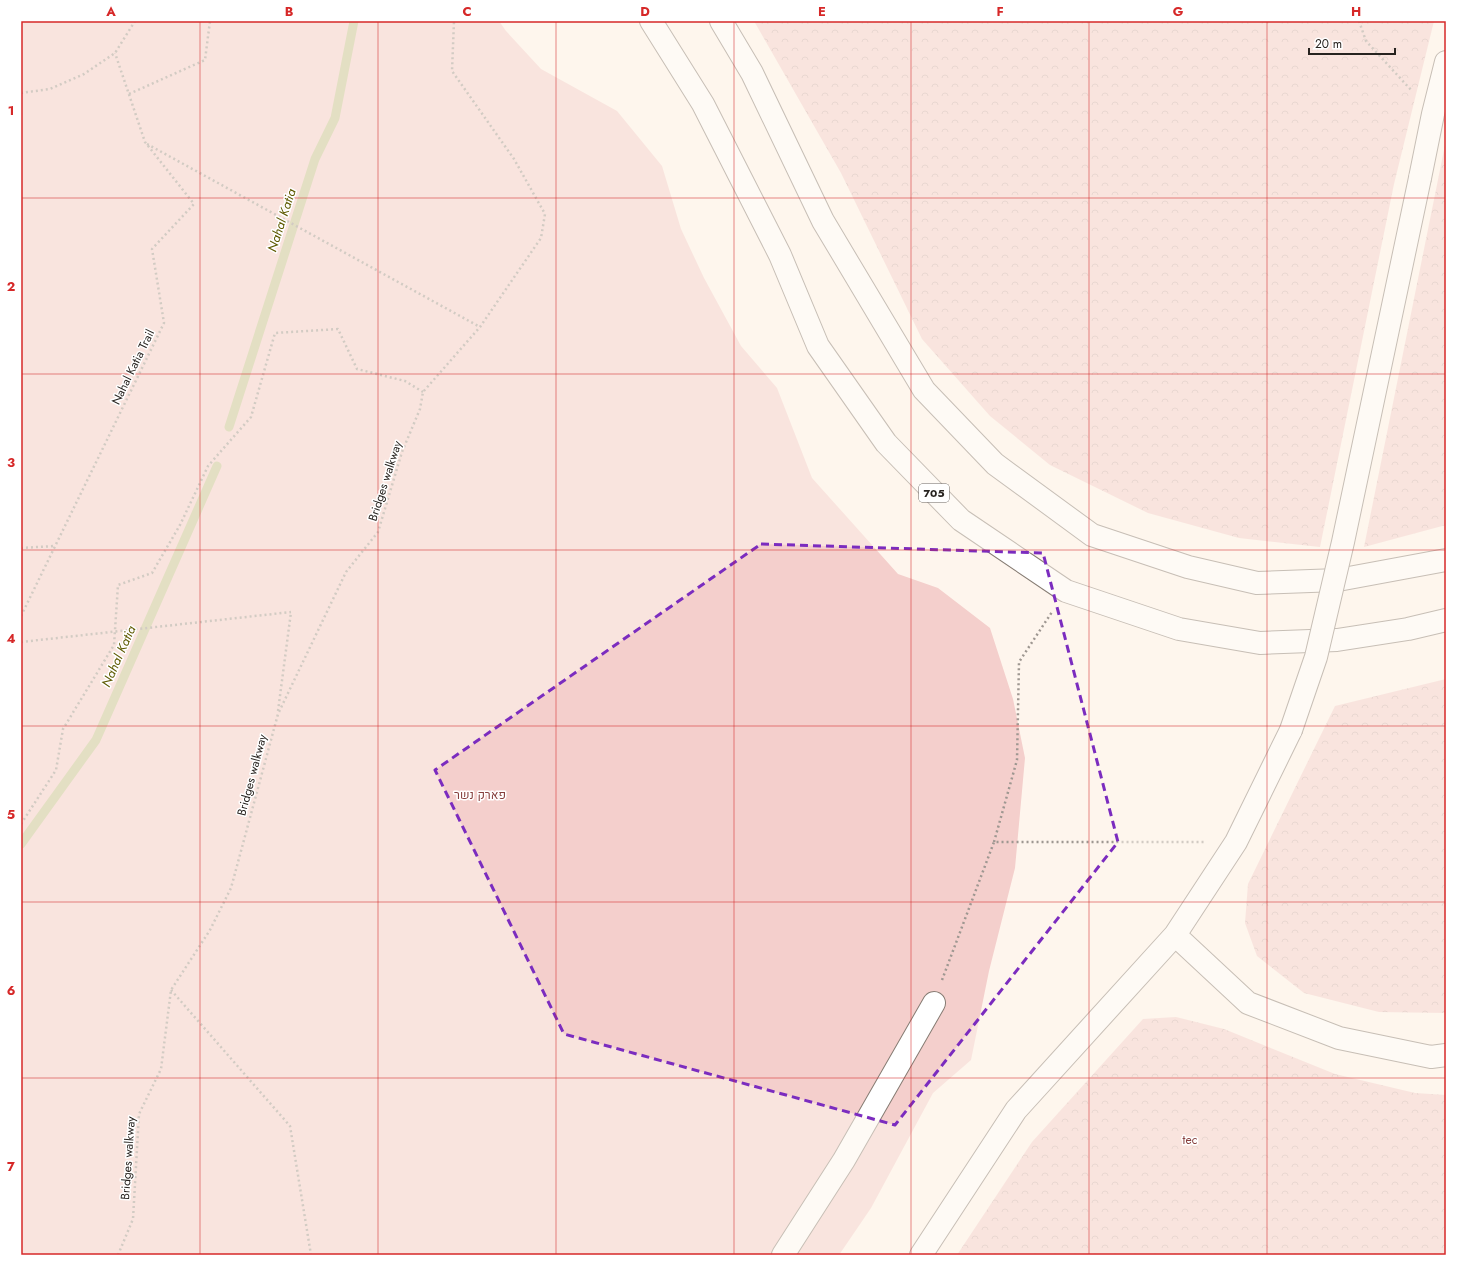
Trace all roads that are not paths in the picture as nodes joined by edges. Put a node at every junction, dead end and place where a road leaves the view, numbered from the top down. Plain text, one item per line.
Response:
1 (651, 21) edge
2 (721, 21) edge
3 (1446, 62) edge
4 (1446, 560) edge
5 (1446, 620) edge
6 (1175, 935) junction
7 (934, 1003) road end
8 (1446, 1055) edge
9 (783, 1255) edge
10 (921, 1255) edge

1 - 5 main road, 705
2 - 4 main road
3 - 6 main road, bridge
6 - 8 main road
6 - 10 main road
7 - 9 main road

